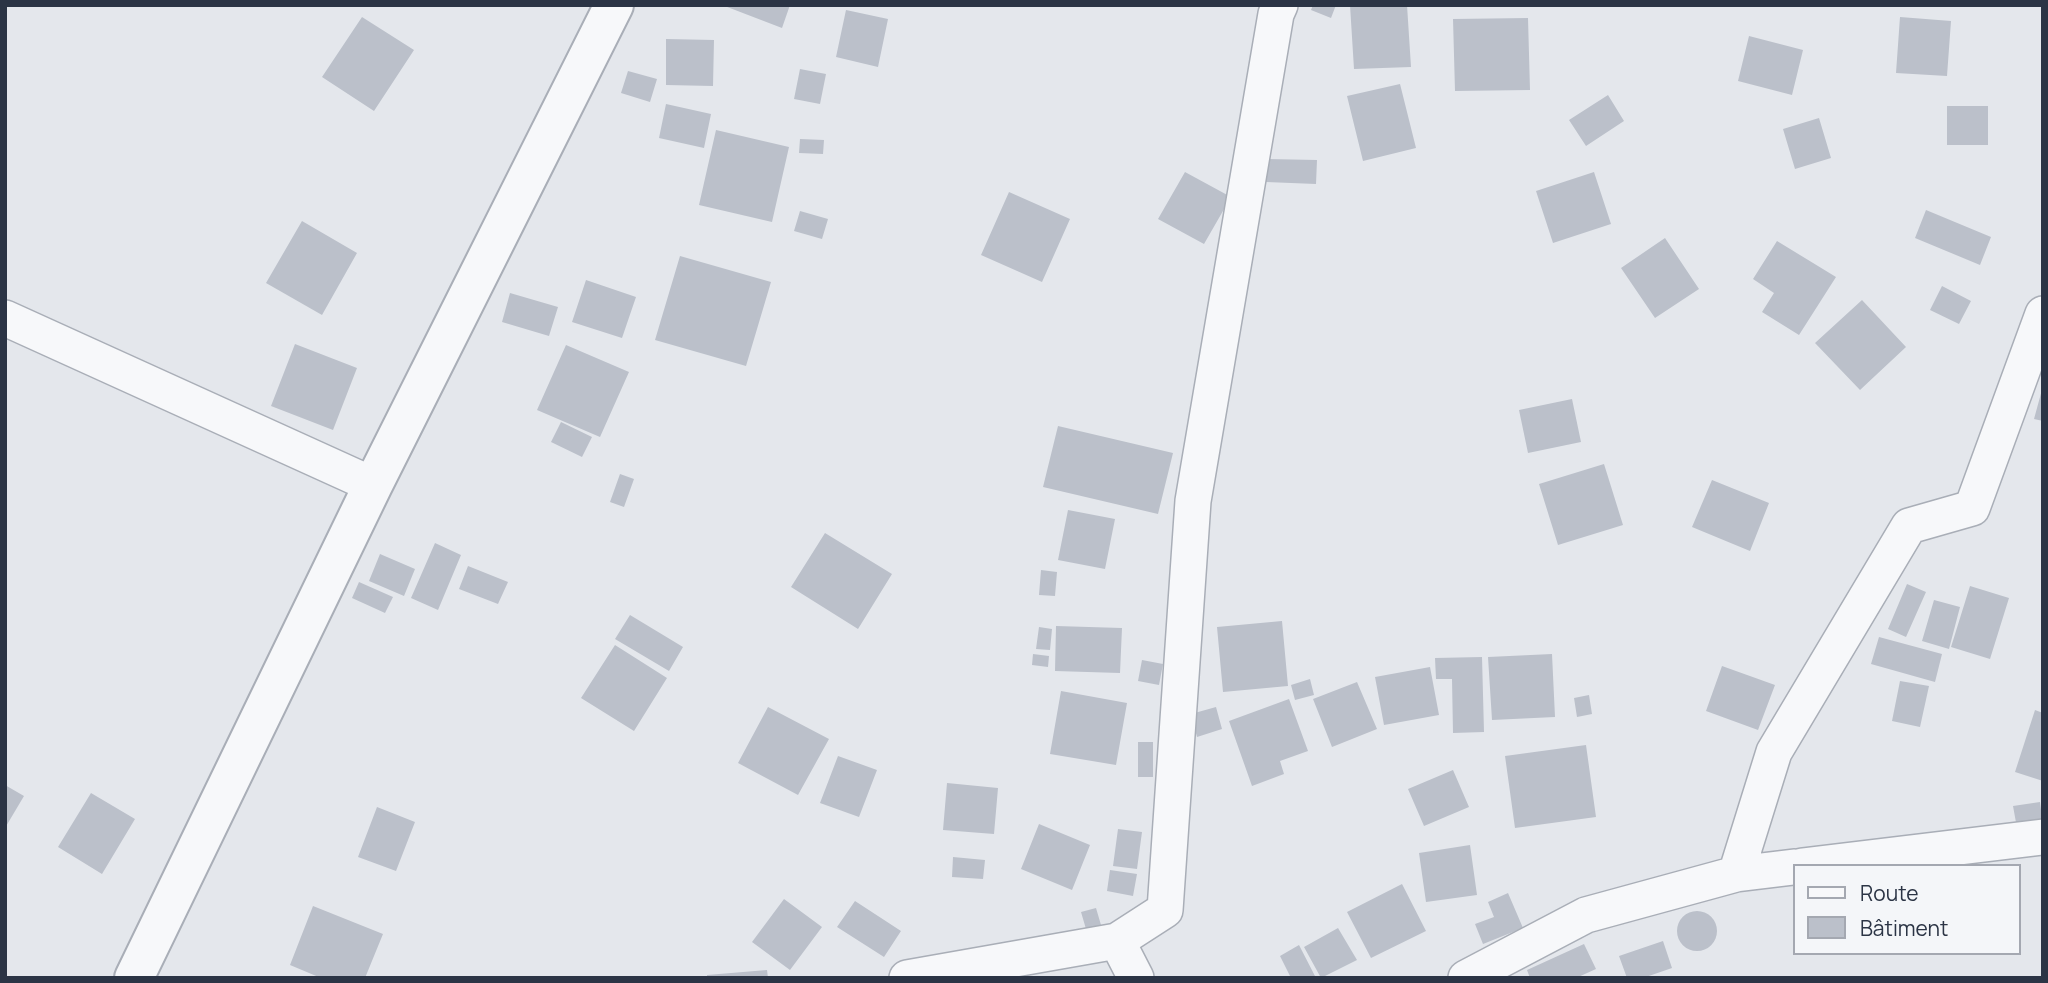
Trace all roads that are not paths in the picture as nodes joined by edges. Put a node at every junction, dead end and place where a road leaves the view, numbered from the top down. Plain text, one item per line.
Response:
1 (614, 5) edge
2 (1280, 5) edge
3 (2043, 314) edge
4 (5, 318) edge
5 (373, 485) junction
6 (2043, 837) edge
7 (1819, 864) edge
8 (1792, 867) edge
9 (1736, 874) junction
10 (1117, 941) junction
11 (134, 978) edge
12 (907, 978) edge
13 (1136, 978) edge
14 (1466, 978) edge

1 - 5 street
2 - 10 street
3 - 9 street
4 - 5 street
5 - 11 street
6 - 7 street
8 - 9 street
9 - 14 street
10 - 12 street
10 - 13 street

